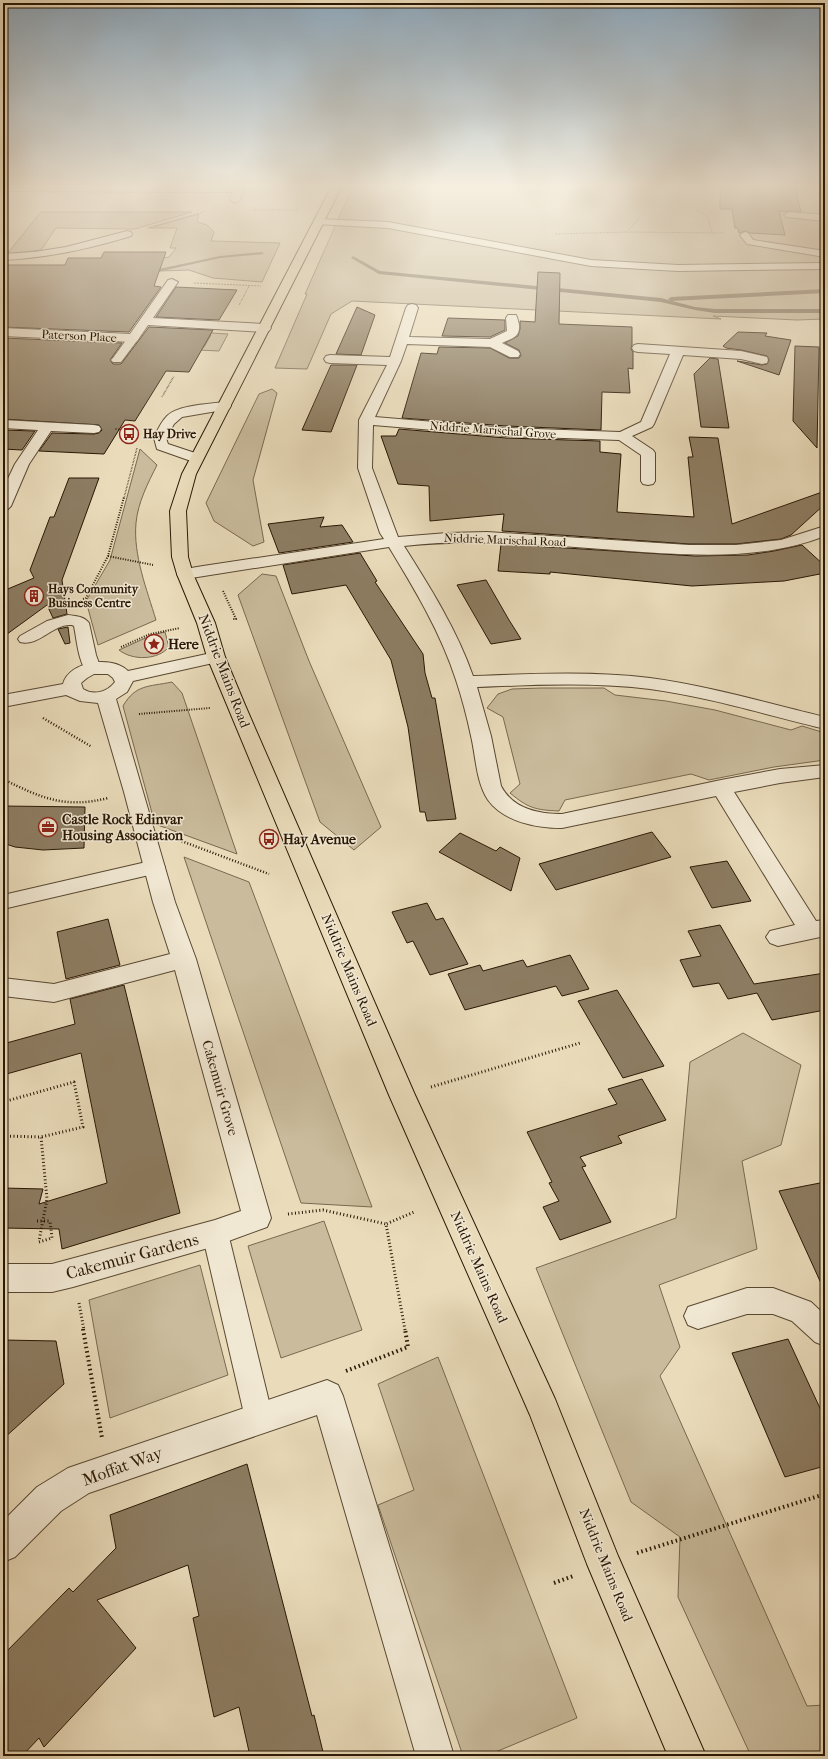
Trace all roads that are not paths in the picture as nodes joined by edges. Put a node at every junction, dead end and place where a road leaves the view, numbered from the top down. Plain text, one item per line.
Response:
1 (296, 268) edge
2 (172, 282) road end
3 (412, 308) dead end
4 (512, 318) dead end
5 (146, 321) junction
6 (265, 328) junction
7 (3, 332) edge
8 (132, 338) junction
9 (401, 340) junction
10 (492, 343) junction
11 (638, 348) dead end
12 (678, 351) junction
13 (514, 354) dead end
14 (330, 359) dead end
15 (118, 360) dead end
16 (762, 360) dead end
17 (395, 361) junction
18 (225, 406) junction
19 (366, 420) junction
20 (3, 424) edge
21 (47, 427) junction
22 (94, 429) road end
23 (622, 436) junction
24 (196, 458) junction
25 (648, 481) dead end
26 (3, 506) edge
27 (825, 530) edge
28 (394, 542) junction
29 (185, 574) junction
30 (26, 639) dead end
31 (216, 657) junction
32 (90, 662) junction
33 (123, 678) junction
34 (466, 682) junction
35 (72, 688) junction
36 (106, 696) junction
37 (3, 700) edge
38 (825, 723) edge
39 (825, 771) edge
40 (721, 787) junction
41 (154, 867) junction
42 (3, 902) edge
43 (818, 929) edge
44 (778, 937) dead end
45 (184, 959) junction
46 (3, 987) edge
47 (257, 1218) joint
48 (215, 1233) junction
49 (3, 1278) edge
50 (698, 1316) dead end
51 (825, 1333) edge
52 (259, 1418) junction
53 (3, 1545) edge
54 (435, 1756) edge
55 (687, 1756) edge

1 - 6 main road, Niddrie Mains Road
2 - 5 street, Paterson Place
3 - 9 street
4 - 10 street
5 - 6 street
5 - 8 street, Paterson Place
6 - 18 main road, Niddrie Mains Road
7 - 8 street, Paterson Place
8 - 15 lane
9 - 10 street
9 - 17 street
10 - 13 street
11 - 12 street
12 - 16 street
12 - 23 street, Niddrie Marischal Grove
14 - 17 street
17 - 19 street
18 - 24 main road, Niddrie Mains Road
18 - 24 lane
19 - 23 street, Niddrie Marischal Grove
19 - 28 street
20 - 21 street
21 - 22 street
21 - 26 street
23 - 25 street
24 - 29 main road, Niddrie Mains Road
27 - 28 street, Niddrie Marischal Road
28 - 29 street, Niddrie Marischal Road
28 - 34 street
29 - 31 main road, Niddrie Mains Road
30 - 32 lane
31 - 33 street
31 - 55 main road, Niddrie Mains Road
32 - 33 street
32 - 35 street
33 - 36 street
34 - 38 street
34 - 40 street
35 - 36 street
35 - 37 street
36 - 41 street, Cakemuir Grove
39 - 40 street
40 - 43 street
41 - 42 lane
41 - 45 street, Cakemuir Grove
43 - 44 street
45 - 46 street
45 - 47 street, Cakemuir Grove
47 - 48 street, Cakemuir Gardens
48 - 49 street, Cakemuir Gardens
48 - 52 lane
50 - 51 lane
52 - 53 street, Moffat Way
52 - 54 street

